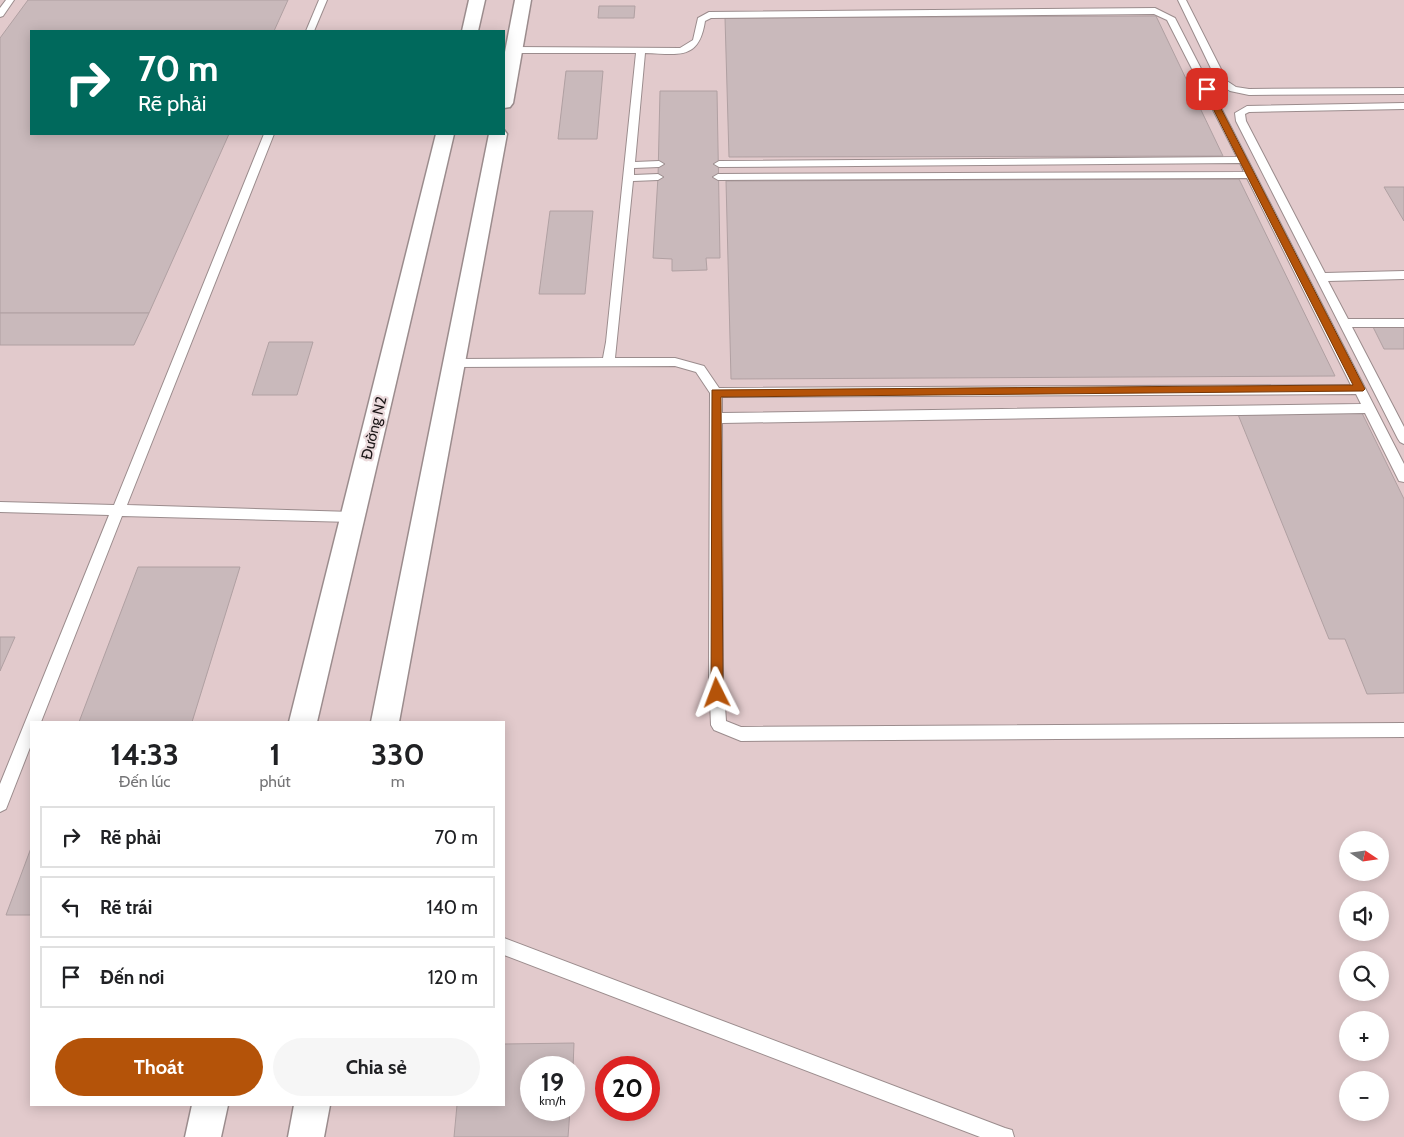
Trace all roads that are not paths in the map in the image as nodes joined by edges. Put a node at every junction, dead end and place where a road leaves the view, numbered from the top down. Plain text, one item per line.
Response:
1 (10, 0) edge
2 (323, 0) edge
3 (478, 0) edge
4 (523, 0) edge
5 (1182, 0) edge
6 (0, 14) edge
7 (310, 30) edge
8 (470, 30) edge
9 (514, 50) junction
10 (641, 51) junction
11 (1404, 91) edge
12 (505, 98) edge
13 (1404, 106) edge
14 (269, 135) edge
15 (445, 135) edge
16 (498, 135) edge
17 (1243, 160) junction
18 (949, 162) junction
19 (659, 164) dead end
20 (719, 164) dead end
21 (629, 165) junction
22 (1251, 175) junction
23 (658, 177) dead end
24 (718, 177) dead end
25 (954, 177) junction
26 (628, 178) junction
27 (1404, 275) edge
28 (1320, 276) junction
29 (1404, 323) edge
30 (1345, 324) junction
31 (608, 362) junction
32 (455, 363) junction
33 (1360, 389) junction
34 (1198, 390) junction
35 (1010, 391) junction
36 (716, 393) junction
37 (1369, 408) junction
38 (1206, 411) junction
39 (1018, 413) junction
40 (716, 418) junction
41 (1404, 439) edge
42 (1404, 477) edge
43 (0, 507) edge
44 (118, 511) junction
45 (352, 517) junction
46 (33, 721) edge
47 (303, 721) edge
48 (385, 721) edge
49 (30, 729) edge
50 (1404, 730) edge
51 (0, 804) edge
52 (505, 946) edge
53 (210, 1106) edge
54 (312, 1106) edge
55 (203, 1137) edge
56 (306, 1137) edge
57 (1005, 1137) edge

1 - 6 lane
2 - 7 lane
3 - 8 street
4 - 9 street
5 - 11 lane
9 - 10 lane
9 - 12 street
10 - 17 lane
10 - 21 lane
13 - 28 lane
14 - 44 lane
15 - 45 street, Đường N2
16 - 32 street
17 - 18 lane
17 - 22 lane
18 - 20 lane
18 - 25 lane
19 - 21 lane
21 - 26 lane
22 - 25 lane
22 - 33 lane
23 - 26 lane
24 - 25 lane
26 - 31 lane
27 - 28 lane
28 - 30 lane
29 - 30 lane
30 - 41 lane
31 - 32 lane
31 - 36 lane
32 - 48 street
33 - 34 lane
33 - 37 lane
34 - 35 lane
34 - 38 lane
35 - 36 lane
35 - 39 lane
36 - 40 lane
37 - 38 lane
37 - 42 lane
38 - 39 lane
39 - 40 lane
40 - 50 lane
43 - 44 lane
44 - 45 lane
44 - 46 lane
45 - 47 street, Đường N2
49 - 51 lane
52 - 57 lane
53 - 55 street
54 - 56 street

